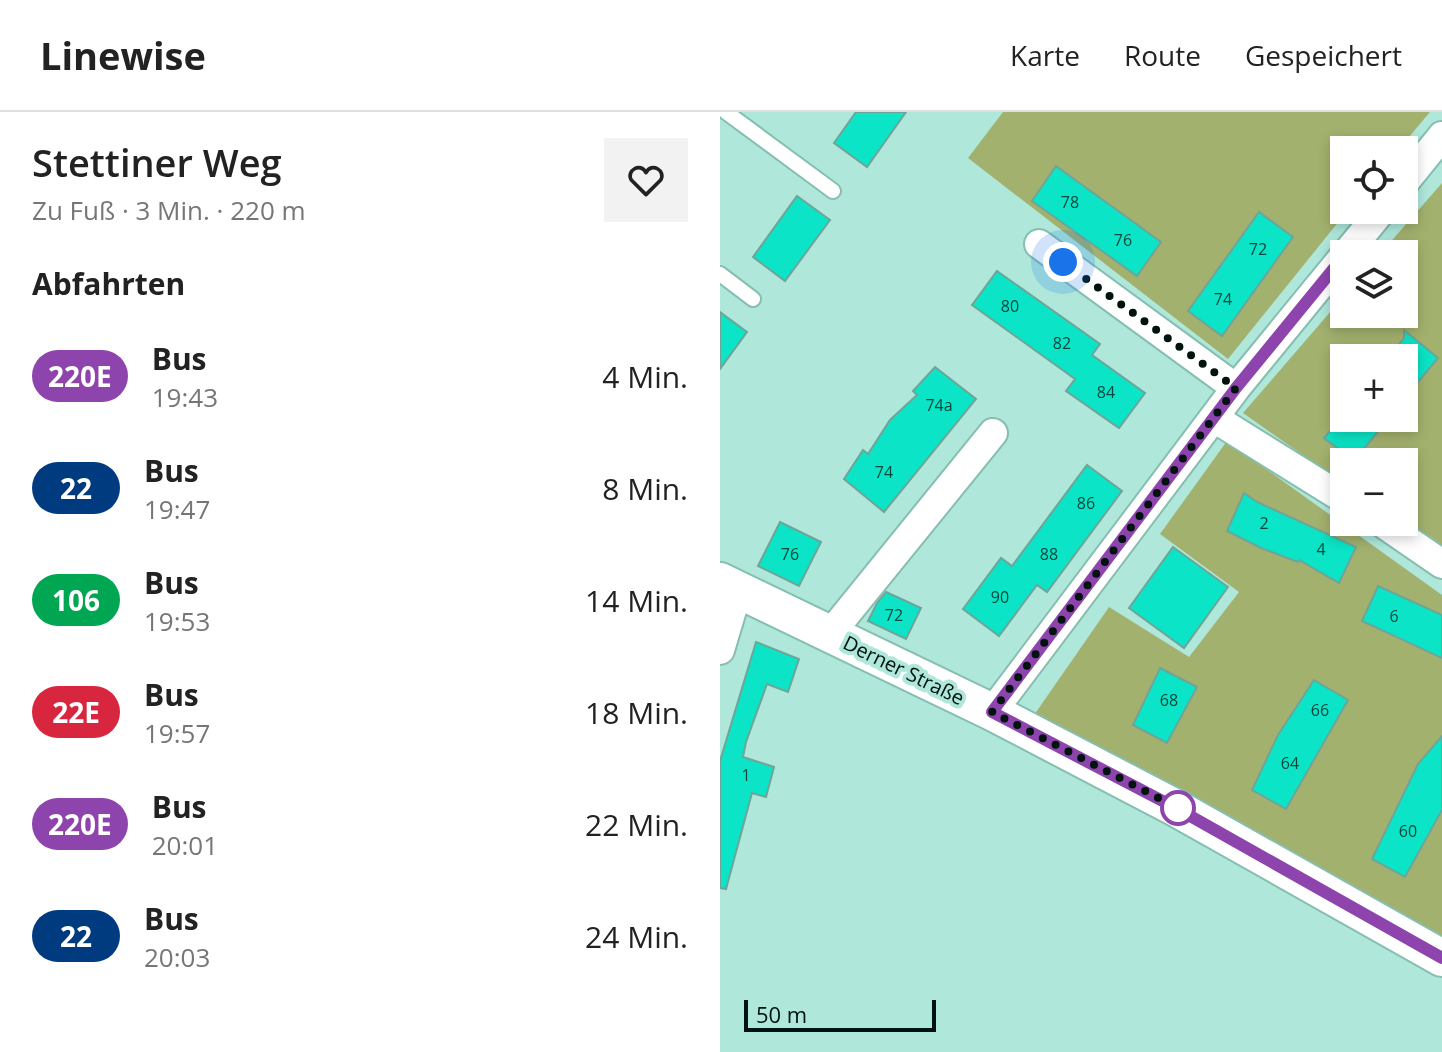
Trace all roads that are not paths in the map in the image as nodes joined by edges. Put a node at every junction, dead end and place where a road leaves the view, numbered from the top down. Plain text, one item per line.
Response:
1 (726, 112) edge
2 (1442, 136) edge
3 (1418, 166) edge
4 (833, 191) dead end
5 (1370, 224) edge
6 (1357, 240) edge
7 (1039, 244) dead end
8 (1330, 273) edge
9 (720, 274) edge
10 (753, 299) dead end
11 (1236, 388) junction
12 (1214, 418) junction
13 (993, 433) dead end
14 (1330, 490) edge
15 (1401, 536) edge
16 (1442, 564) edge
17 (729, 586) edge
18 (830, 634) junction
19 (720, 650) edge
20 (992, 712) junction
21 (1442, 958) edge

1 - 4 lane
2 - 3 street
5 - 6 street
7 - 11 street
8 - 11 street
9 - 10 lane
11 - 12 street
12 - 14 street
12 - 20 street
13 - 18 street, Derner Straße
15 - 16 street
17 - 18 street, Derner Straße
17 - 19 street
18 - 20 street, Derner Straße
20 - 21 street, Derner Straße

